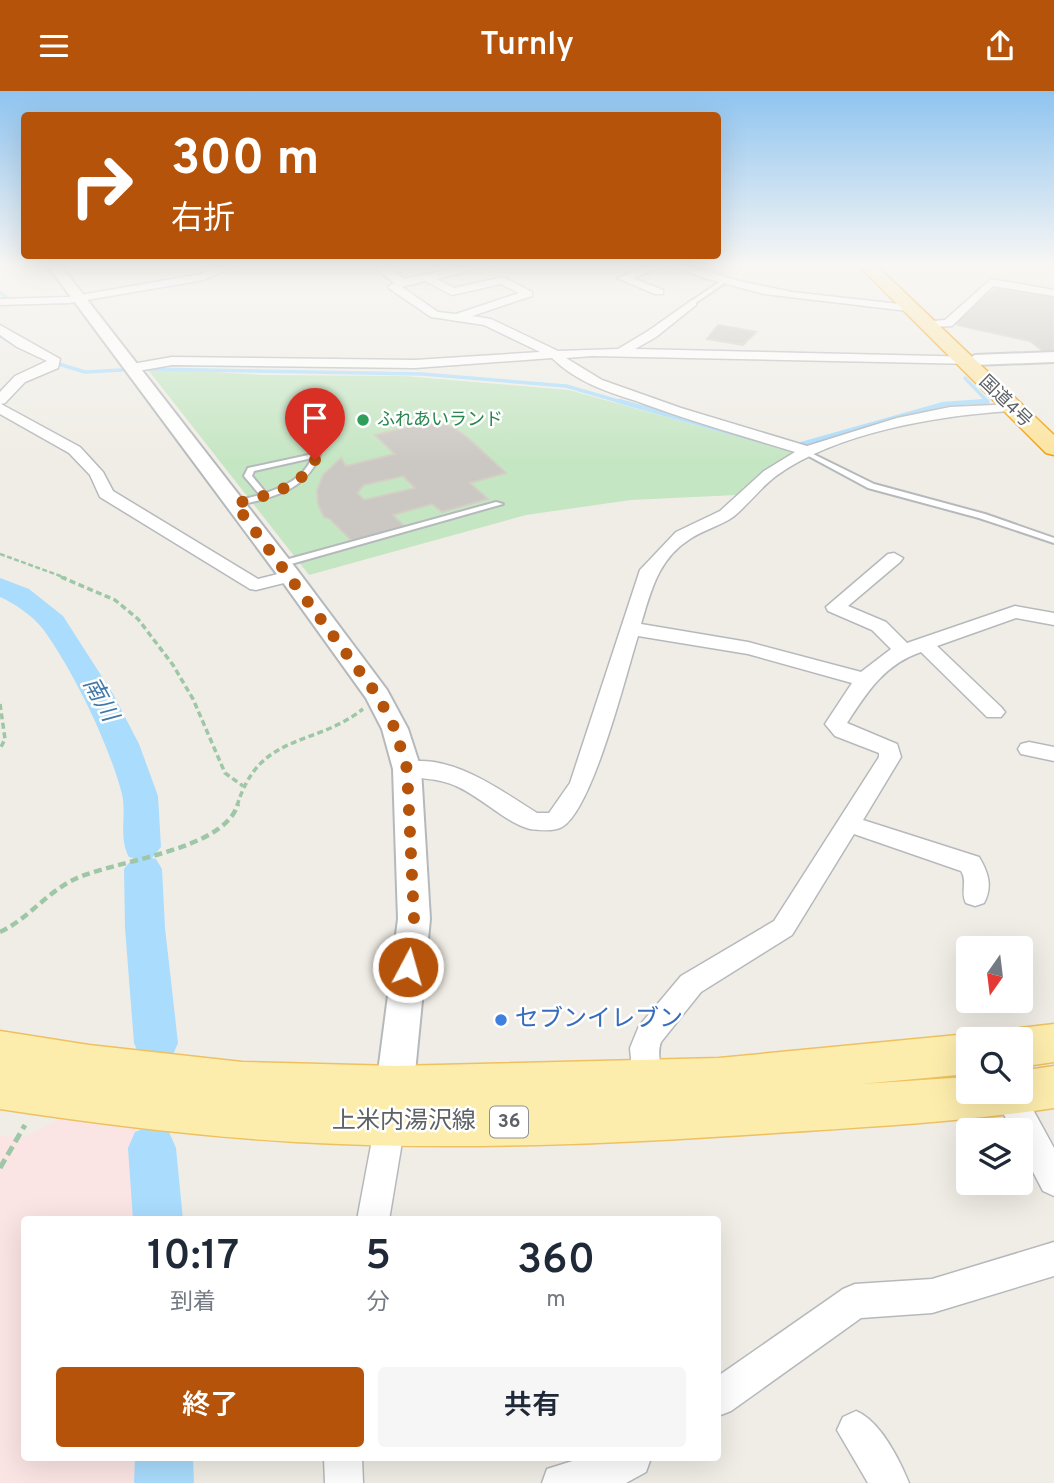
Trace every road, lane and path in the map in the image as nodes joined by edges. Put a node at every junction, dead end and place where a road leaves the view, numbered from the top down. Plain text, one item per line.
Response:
1 (9, 331) edge
2 (100, 331) edge
3 (506, 331) edge
4 (656, 331) edge
5 (934, 331) edge
6 (943, 331) edge
7 (621, 352) junction
8 (555, 354) junction
9 (1054, 357) edge
10 (968, 360) junction
11 (131, 368) junction
12 (0, 400) edge
13 (1010, 407) junction
14 (0, 408) edge
15 (1054, 431) edge
16 (311, 444) dead end
17 (785, 444) joint
18 (1054, 449) edge
19 (804, 451) junction
20 (317, 455) junction
21 (265, 496) junction
22 (235, 504) junction
23 (499, 504) dead end
24 (1054, 541) edge
25 (0, 554) edge
26 (894, 558) dead end
27 (285, 570) junction
28 (1054, 619) edge
29 (630, 629) junction
30 (914, 648) junction
31 (864, 680) junction
32 (378, 696) junction
33 (0, 703) edge
34 (994, 712) dead end
35 (0, 749) edge
36 (1029, 749) dead end
37 (1054, 754) edge
38 (407, 769) junction
39 (243, 786) junction
40 (849, 824) junction
41 (975, 896) dead end
42 (0, 932) edge
43 (1054, 1043) edge
44 (1033, 1046) edge
45 (0, 1051) edge
46 (956, 1055) edge
47 (648, 1080) junction
48 (1054, 1087) edge
49 (1033, 1090) edge
50 (956, 1097) edge
51 (1019, 1104) edge
52 (393, 1106) junction
53 (12, 1107) edge
54 (0, 1168) edge
55 (1054, 1180) edge
56 (374, 1216) edge
57 (1054, 1259) edge
58 (721, 1396) edge
59 (856, 1430) dead end
60 (343, 1461) edge
61 (627, 1461) edge
62 (344, 1483) edge
63 (561, 1483) edge
64 (890, 1483) edge

1 - 12 street
2 - 11 street
3 - 8 street
4 - 7 street
5 - 10 highway, 国道4号
6 - 10 highway, 国道4号
7 - 8 street
7 - 10 street
8 - 11 street
8 - 17 street
9 - 10 street
10 - 13 highway, 国道4号
10 - 15 highway, 国道4号
11 - 22 street
13 - 18 highway, 国道4号
13 - 19 street
14 - 27 street
16 - 20 lane
17 - 19 street
19 - 24 lane
19 - 29 street
20 - 21 lane
20 - 21 lane
21 - 22 lane
22 - 27 street
23 - 27 lane
25 - 39 path
26 - 30 street
27 - 32 street
28 - 30 street
29 - 31 street
29 - 38 street
30 - 31 street
30 - 34 street
31 - 40 street
32 - 38 street
32 - 39 path
33 - 35 path
36 - 37 street
38 - 52 street
39 - 42 path
40 - 41 street
40 - 47 street
43 - 44 main road
45 - 52 main road, 上米内湯沢線 / 36
46 - 47 main road, 上米内湯沢線 / 36
47 - 52 main road, 上米内湯沢線 / 36
48 - 49 main road, 上米内湯沢線 / 36
50 - 52 main road, 上米内湯沢線 / 36
51 - 55 street
52 - 53 main road, 上米内湯沢線 / 36
52 - 56 street
53 - 54 path
57 - 58 street
59 - 64 street
60 - 62 street
61 - 63 street

